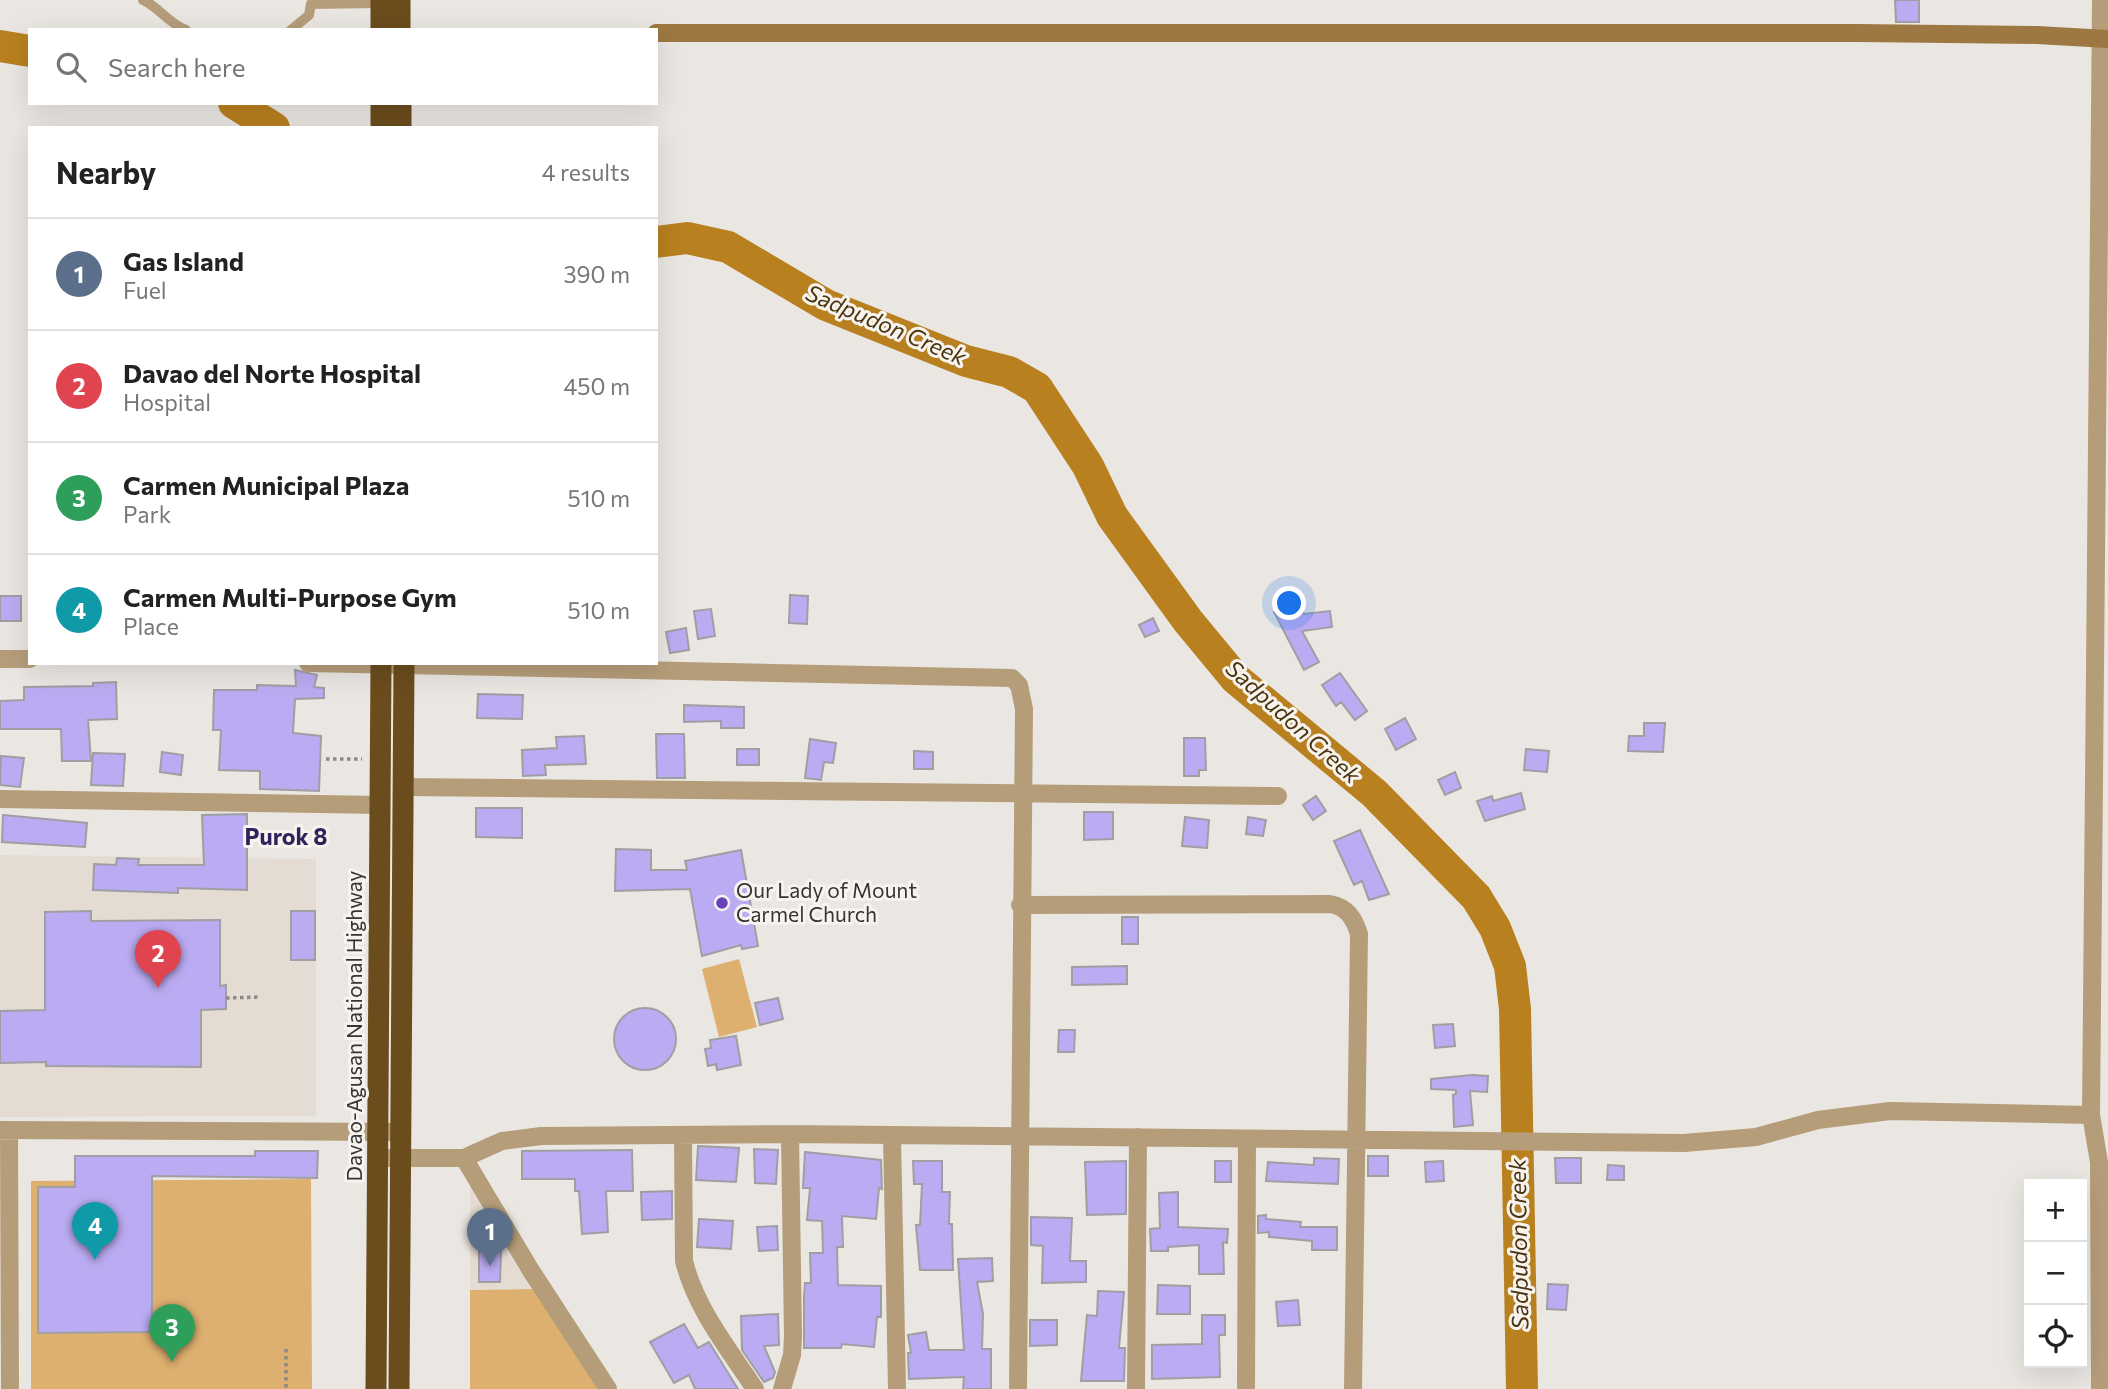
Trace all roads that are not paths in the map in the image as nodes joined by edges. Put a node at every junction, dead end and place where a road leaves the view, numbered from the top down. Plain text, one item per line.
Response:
1 (143, 0) edge
2 (2101, 0) edge
3 (387, 1) edge
4 (181, 28) edge
5 (293, 28) edge
6 (381, 28) edge
7 (399, 28) edge
8 (658, 33) edge
9 (2104, 38) edge
10 (381, 105) edge
11 (401, 105) edge
12 (381, 126) edge
13 (401, 126) edge
14 (0, 659) edge
15 (28, 659) edge
16 (382, 665) edge
17 (404, 665) edge
18 (447, 665) edge
19 (403, 787) junction
20 (1022, 793) junction
21 (1278, 796) dead end
22 (0, 800) edge
23 (382, 805) junction
24 (1020, 905) junction
25 (380, 968) junction
26 (402, 968) junction
27 (2091, 1115) junction
28 (5, 1130) edge
29 (379, 1132) junction
30 (401, 1132) junction
31 (790, 1134) junction
32 (683, 1135) junction
33 (892, 1135) junction
34 (1018, 1138) junction
35 (1138, 1138) junction
36 (1247, 1139) junction
37 (1354, 1140) junction
38 (379, 1158) junction
39 (401, 1158) junction
40 (464, 1158) junction
41 (10, 1389) edge
42 (376, 1389) edge
43 (399, 1389) edge
44 (608, 1389) edge
45 (755, 1389) edge
46 (782, 1389) edge
47 (897, 1389) edge
48 (1018, 1389) edge
49 (1136, 1389) edge
50 (1246, 1389) edge
51 (1353, 1389) edge
52 (2100, 1389) edge

1 - 4 lane
2 - 9 street
3 - 5 lane
3 - 6 highway
3 - 7 highway
8 - 9 main road
9 - 27 street
10 - 12 highway
11 - 13 highway
14 - 15 street
16 - 23 highway, Davao-Agusan National Highway
17 - 19 highway
18 - 20 street
19 - 20 street
19 - 26 highway
20 - 21 street
20 - 24 street
22 - 23 street
23 - 25 highway, Davao-Agusan National Highway
24 - 34 street
24 - 37 street
25 - 26 highway
25 - 29 highway, Davao-Agusan National Highway
26 - 30 highway
27 - 37 street
27 - 52 street
28 - 29 street
28 - 41 street
29 - 30 street
29 - 38 highway, Davao-Agusan National Highway
30 - 39 highway
31 - 32 street
31 - 33 street
31 - 46 street
32 - 40 street
32 - 45 street
33 - 34 street
33 - 47 street
34 - 35 street
34 - 48 street
35 - 36 street
35 - 49 street
36 - 37 street
36 - 50 street
37 - 51 street
38 - 39 street
38 - 42 highway, Davao-Agusan National Highway
39 - 40 street
39 - 43 highway
40 - 44 street

